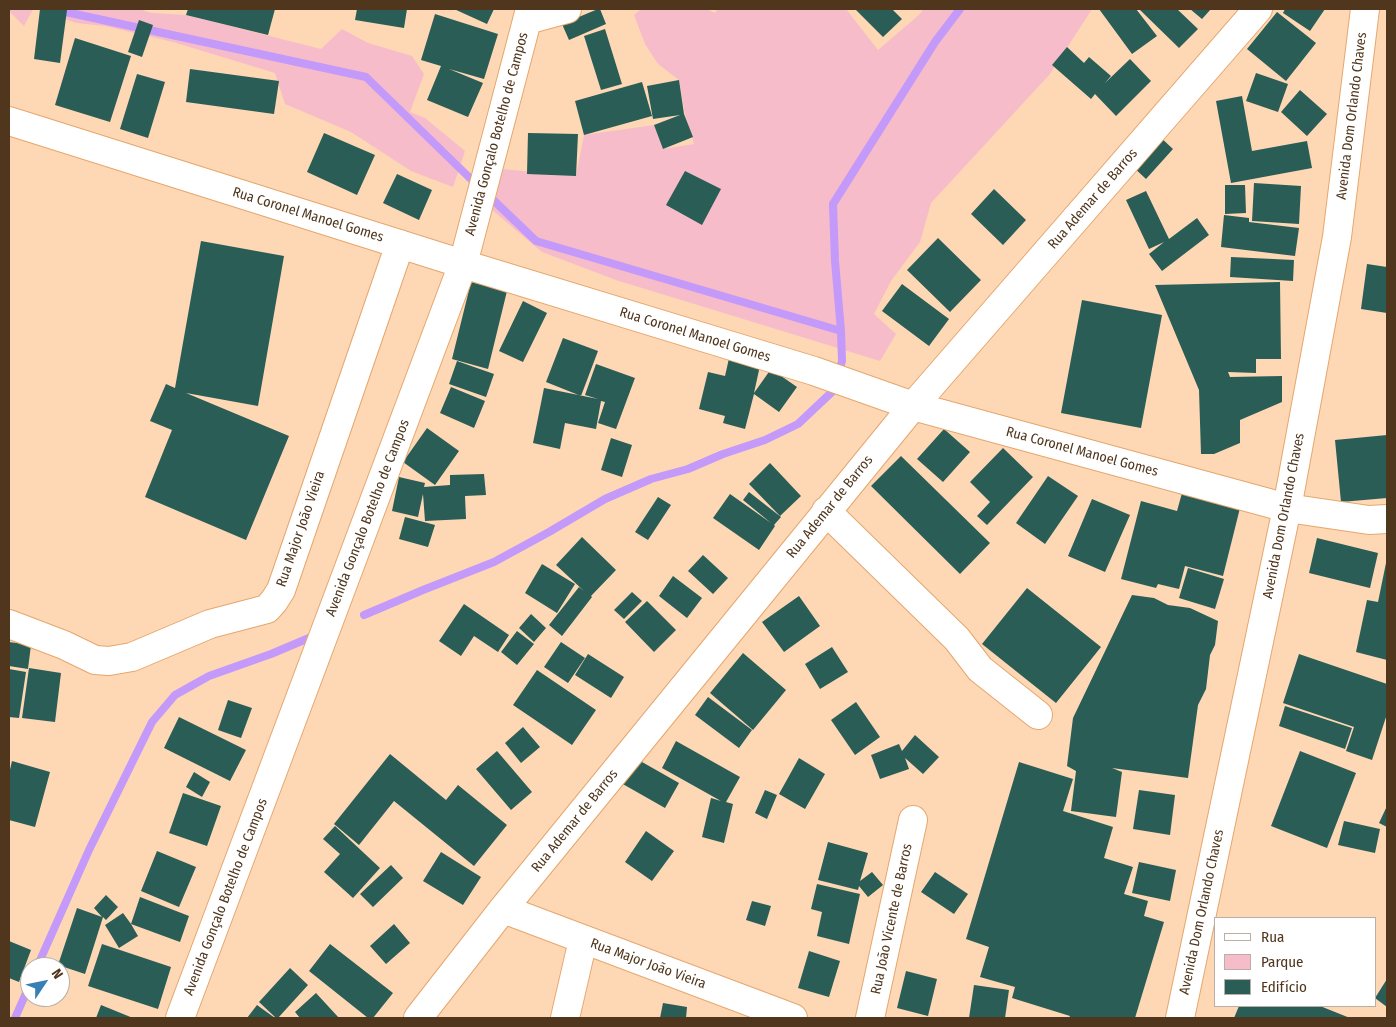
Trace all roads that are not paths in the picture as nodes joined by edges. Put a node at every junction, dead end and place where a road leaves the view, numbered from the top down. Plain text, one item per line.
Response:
1 (567, 9) edge
2 (1258, 9) edge
3 (1365, 9) edge
4 (528, 14) edge
5 (9, 121) edge
6 (400, 244) junction
7 (464, 264) junction
8 (913, 406) junction
9 (1287, 508) junction
10 (826, 511) junction
11 (1387, 518) edge
12 (9, 624) edge
13 (1038, 715) dead end
14 (913, 820) dead end
15 (504, 909) junction
16 (583, 940) junction
17 (180, 1018) edge
18 (418, 1018) edge
19 (565, 1018) edge
20 (793, 1018) edge
21 (870, 1018) edge
22 (1180, 1018) edge

1 - 4 street
2 - 8 street, Rua Ademar de Barros
3 - 9 street, Avenida Dom Orlando Chaves
4 - 7 street, Avenida Gonçalo Botelho de Campos
5 - 6 street, Rua Coronel Manoel Gomes
6 - 7 street, Rua Coronel Manoel Gomes
6 - 12 street, Rua Major João Vieira
7 - 8 street, Rua Coronel Manoel Gomes
7 - 17 street, Avenida Gonçalo Botelho de Campos
8 - 9 street, Rua Coronel Manoel Gomes
8 - 10 street, Rua Ademar de Barros
9 - 11 street, Rua Coronel Manoel Gomes
9 - 22 street, Avenida Dom Orlando Chaves
10 - 13 street
10 - 15 street, Rua Ademar de Barros
14 - 21 street, Rua João Vicente de Barros
15 - 16 street, Rua Major João Vieira
15 - 18 street, Rua Ademar de Barros
16 - 19 street
16 - 20 street, Rua Major João Vieira

